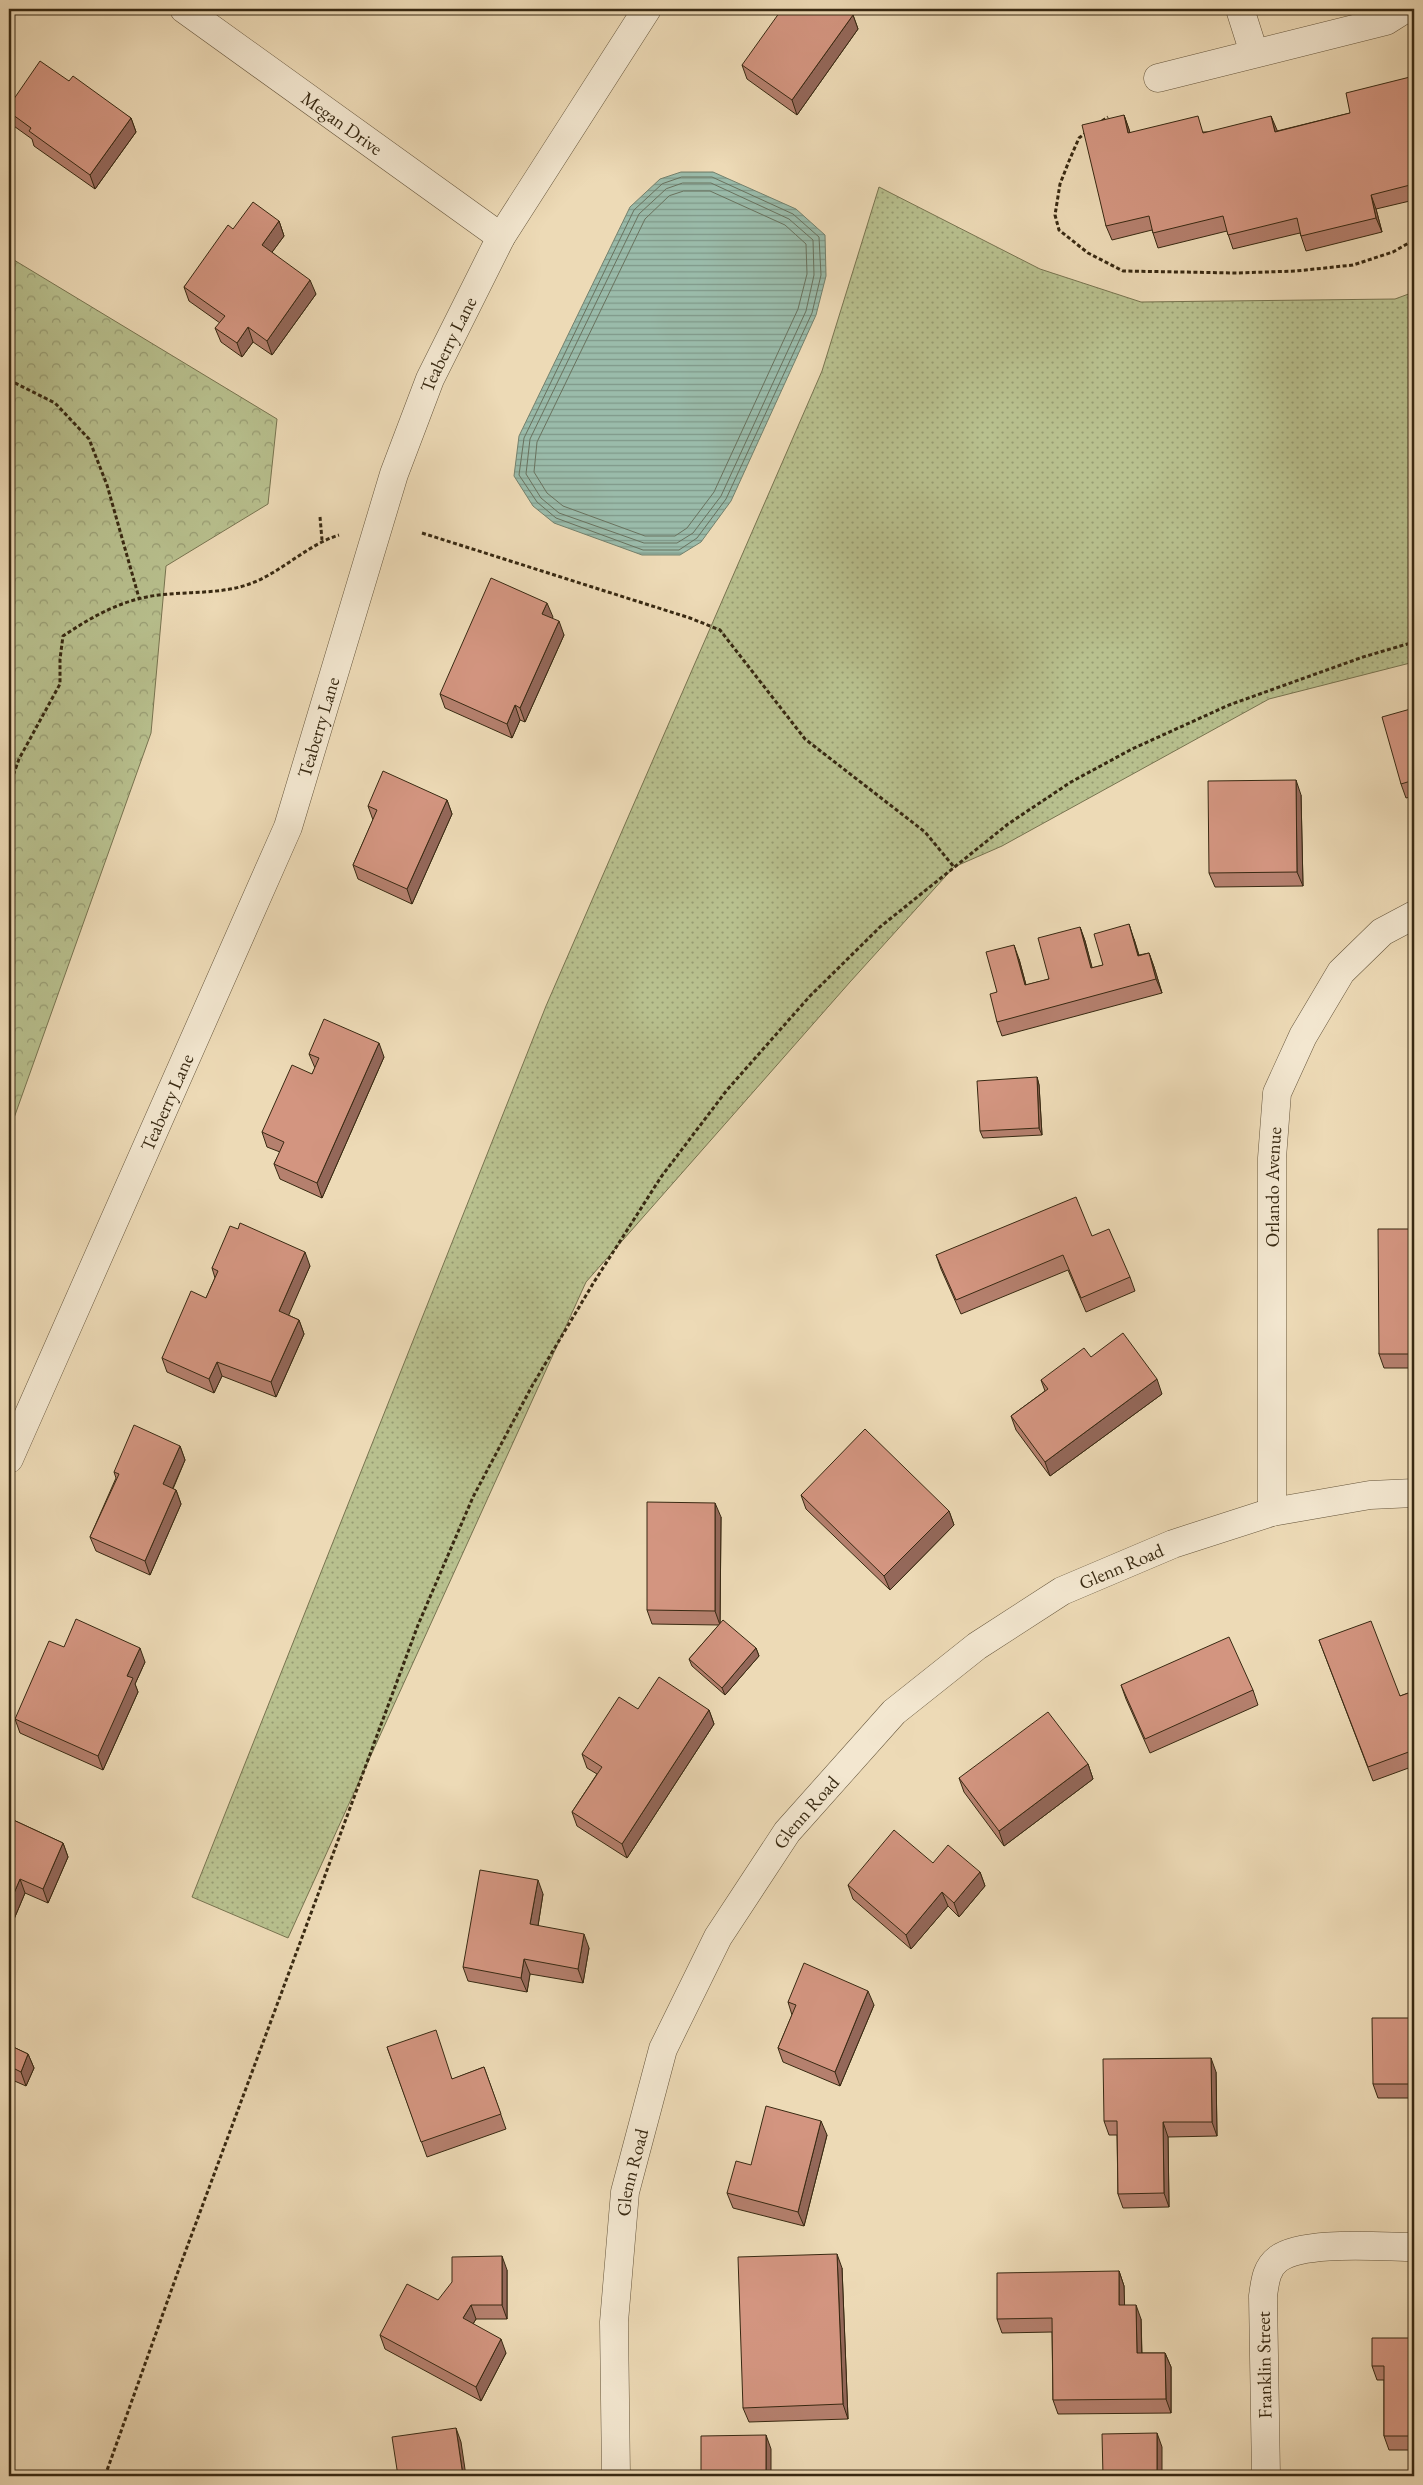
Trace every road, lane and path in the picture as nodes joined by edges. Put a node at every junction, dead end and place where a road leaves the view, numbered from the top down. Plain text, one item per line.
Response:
1 (184, 9) edge
2 (648, 9) edge
3 (1240, 9) edge
4 (1405, 9) edge
5 (1254, 53) junction
6 (1158, 78) dead end
7 (1108, 117) edge
8 (1100, 122) edge
9 (1093, 127) edge
10 (501, 236) junction
11 (1414, 240) edge
12 (9, 380) edge
13 (320, 517) dead end
14 (422, 533) dead end
15 (342, 534) dead end
16 (322, 540) junction
17 (139, 598) junction
18 (1414, 642) edge
19 (9, 787) edge
20 (954, 867) junction
21 (1414, 915) edge
22 (9, 1459) edge
23 (1414, 1493) edge
24 (1272, 1512) junction
25 (1414, 2247) edge
26 (105, 2476) edge
27 (616, 2476) edge
28 (1266, 2476) edge

1 - 10 street, Megan Drive
2 - 10 street, Teaberry Lane
3 - 5 street
4 - 5 street
5 - 6 street
7 - 8 path
9 - 11 path
10 - 22 street, Teaberry Lane
12 - 17 path
13 - 16 path
14 - 20 path
15 - 16 path
16 - 17 path
17 - 19 path
18 - 20 path
20 - 26 path
21 - 24 street, Orlando Avenue
23 - 24 street, Glenn Road
24 - 27 street, Glenn Road
25 - 28 street, Franklin Street

